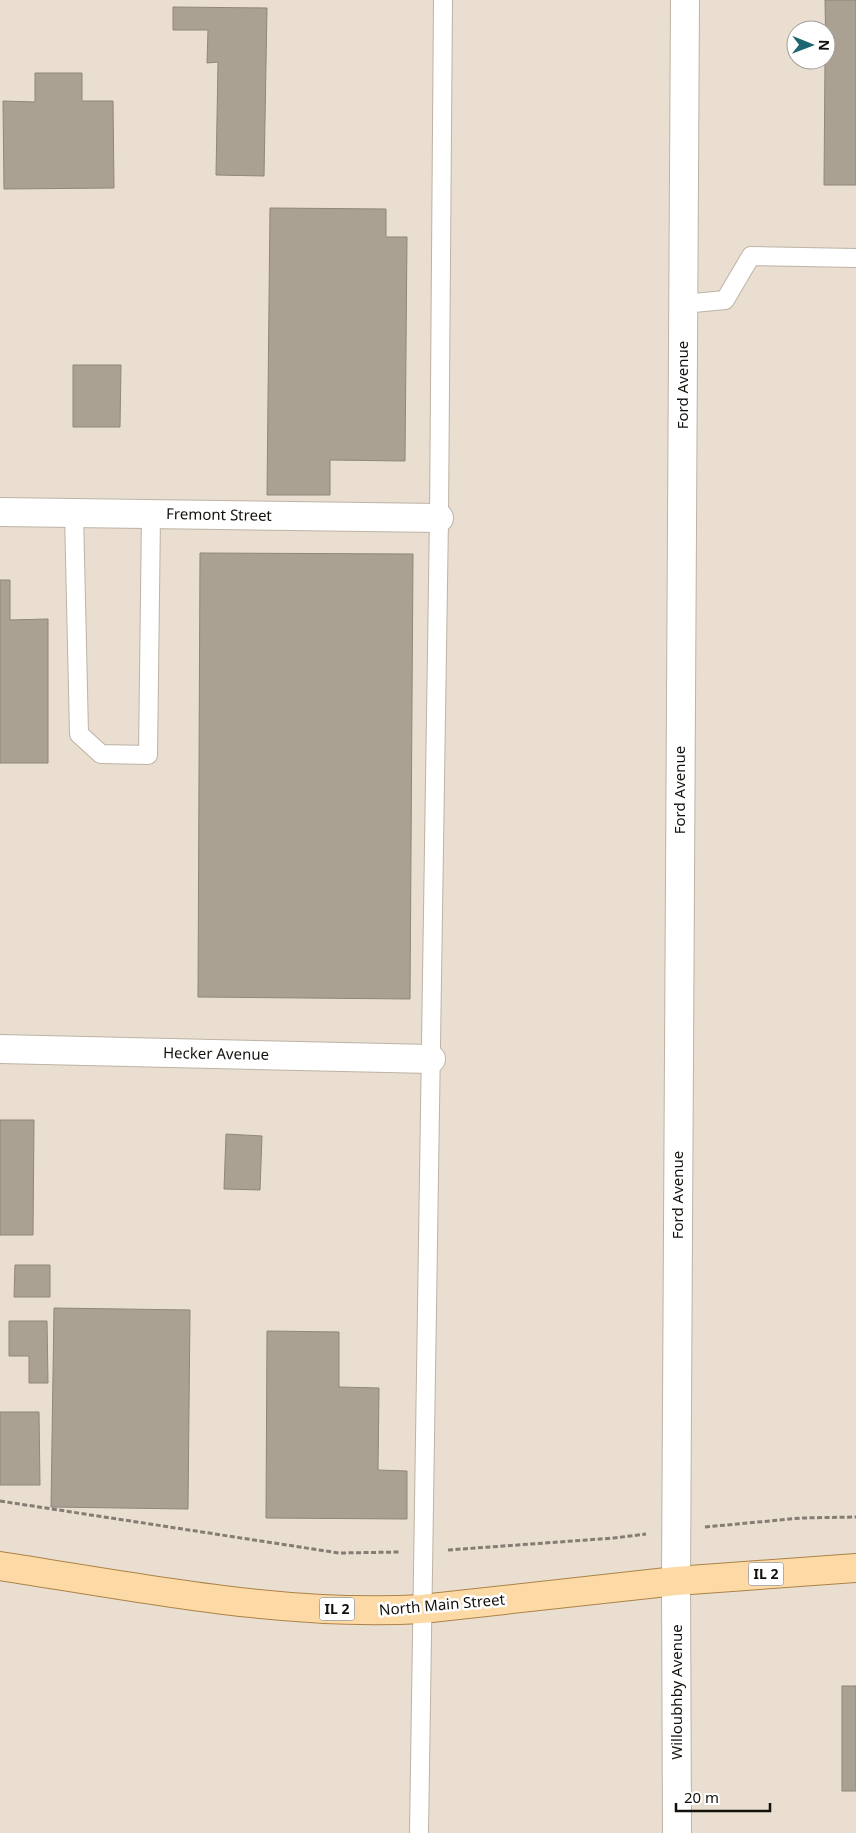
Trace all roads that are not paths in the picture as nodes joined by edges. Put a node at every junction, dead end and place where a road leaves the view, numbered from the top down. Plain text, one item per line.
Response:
1 (443, 0) edge
2 (685, 0) edge
3 (856, 258) edge
4 (683, 304) junction
5 (0, 512) edge
6 (74, 513) junction
7 (150, 515) junction
8 (439, 518) junction
9 (0, 1049) edge
10 (431, 1059) junction
11 (0, 1566) edge
12 (856, 1568) edge
13 (676, 1581) junction
14 (422, 1609) junction
15 (419, 1833) edge
16 (678, 1833) edge

1 - 8 lane
2 - 4 street, Ford Avenue
3 - 4 lane
4 - 13 street, Ford Avenue
5 - 6 street, Fremont Street
6 - 7 street, Fremont Street
6 - 7 lane
7 - 8 street, Fremont Street
8 - 10 lane
9 - 10 street, Hecker Avenue
10 - 14 lane
11 - 14 main road, North Main Street / IL 2
12 - 13 main road, North Main Street / IL 2
13 - 14 main road, North Main Street / IL 2
13 - 16 street, Willoubhby Avenue
14 - 15 lane

